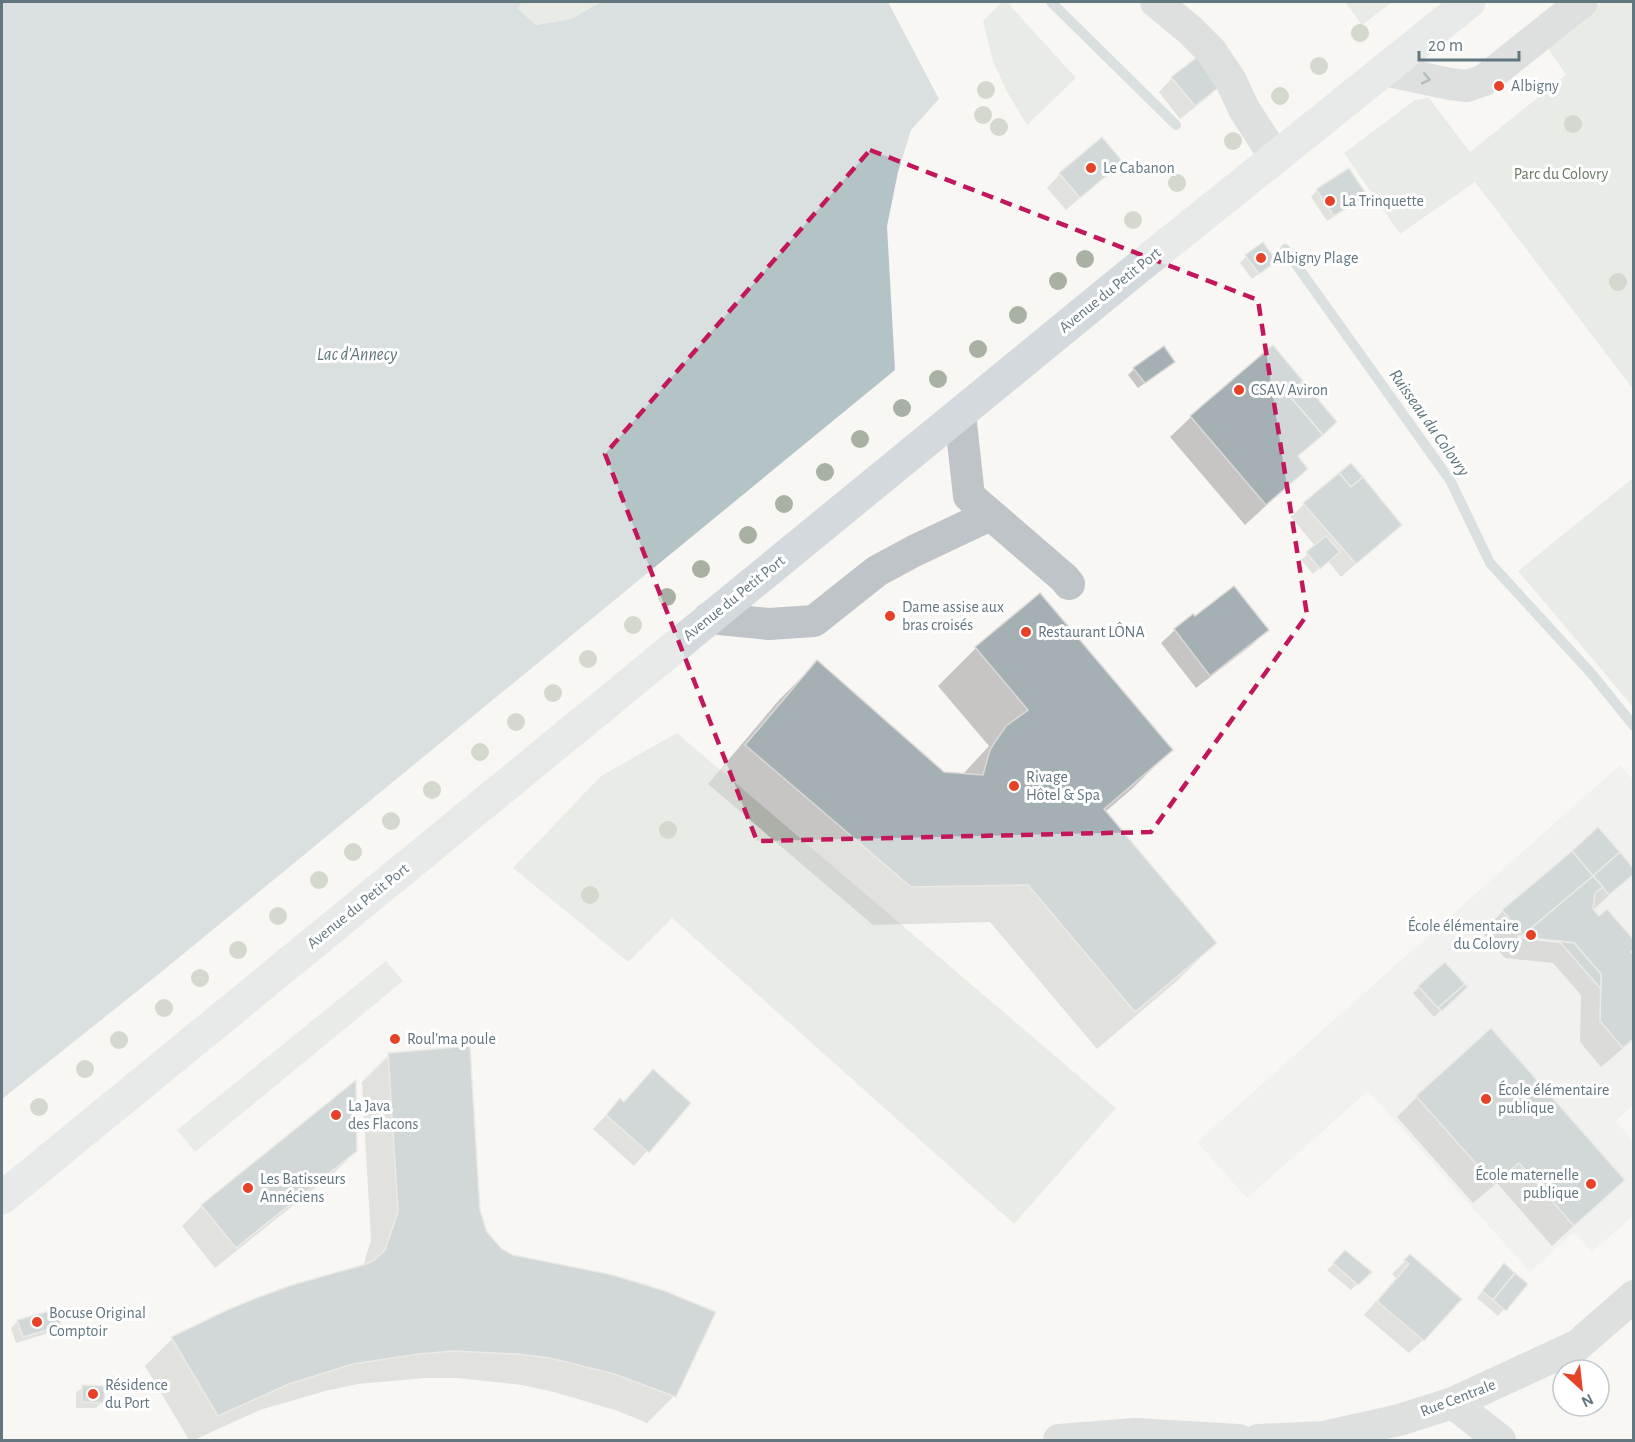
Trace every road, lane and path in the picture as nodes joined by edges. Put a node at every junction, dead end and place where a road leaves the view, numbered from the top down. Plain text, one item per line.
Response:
1 (1156, 2) edge
2 (1469, 2) edge
3 (1582, 2) edge
4 (1384, 70) junction
5 (1275, 157) junction
6 (960, 414) junction
7 (990, 515) junction
8 (1068, 584) dead end
9 (710, 618) junction
10 (2, 1198) edge
11 (1634, 1296) edge
12 (1484, 1390) junction
13 (1453, 1403) junction
14 (1059, 1440) edge
15 (1239, 1440) edge
16 (1258, 1440) edge
17 (1500, 1440) edge
18 (1515, 1440) edge

1 - 5 street
2 - 4 main road, Avenue du Petit Port
4 -> 3 street
4 - 5 main road, Avenue du Petit Port
5 - 6 main road, Avenue du Petit Port
6 - 7 street
6 - 9 main road, Avenue du Petit Port
7 - 8 street
7 - 9 street
9 - 10 main road, Avenue du Petit Port
11 - 12 street, Rue Centrale
12 - 13 street, Rue Centrale
12 - 18 street
13 - 16 street, Rue Centrale
13 - 17 street
14 - 15 street

